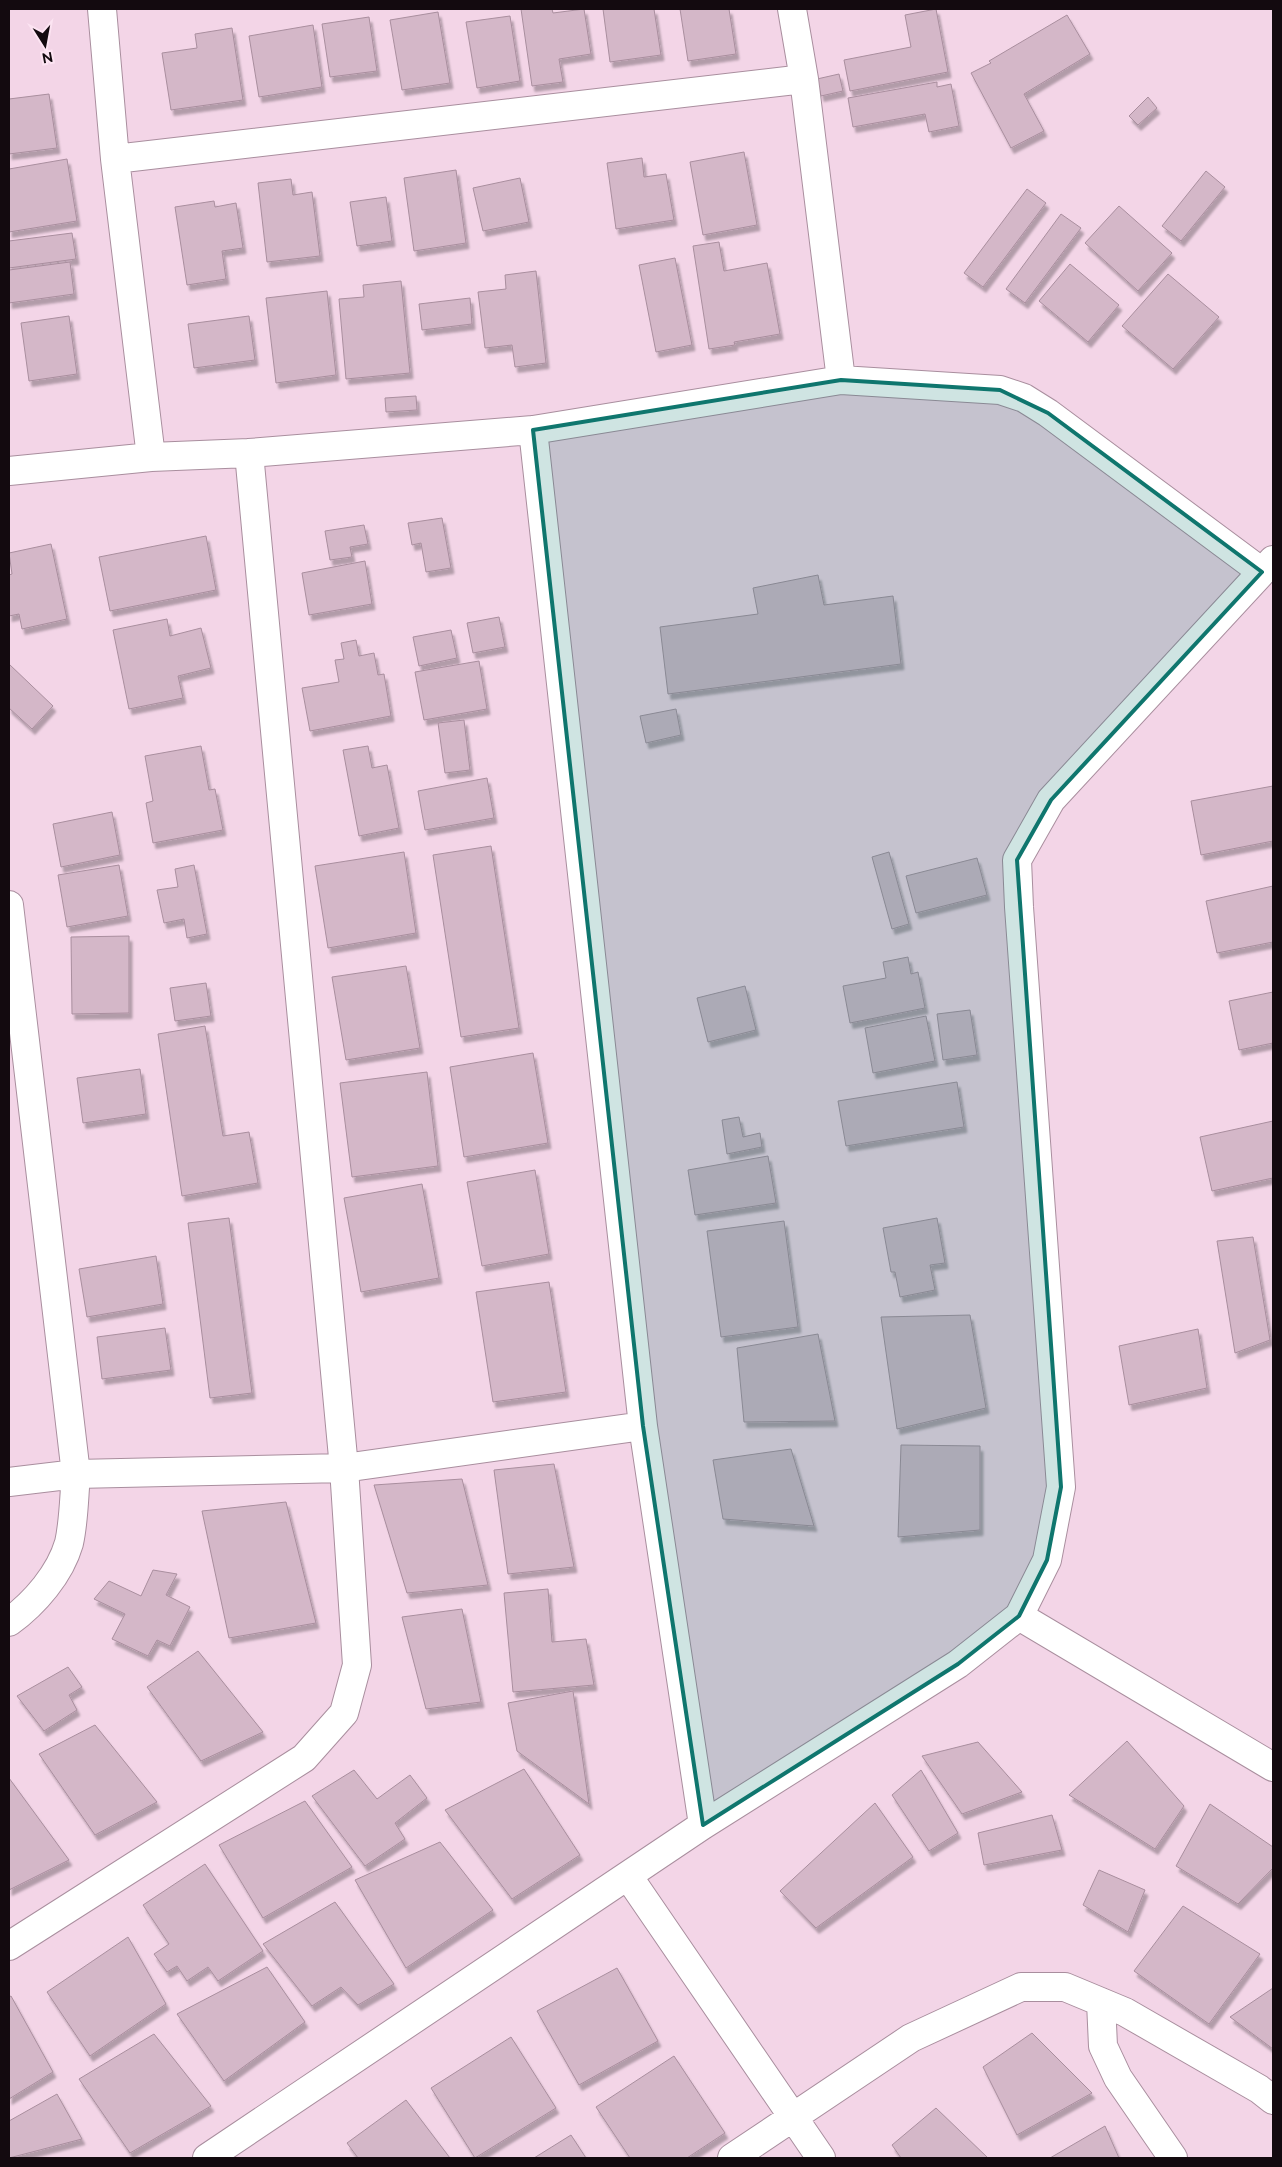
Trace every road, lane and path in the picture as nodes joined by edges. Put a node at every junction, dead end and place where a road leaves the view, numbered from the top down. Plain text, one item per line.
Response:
1 (102, 9) edge
2 (792, 9) edge
3 (804, 79) junction
4 (115, 160) junction
5 (841, 380) junction
6 (533, 430) junction
7 (249, 453) junction
8 (151, 456) junction
9 (9, 471) edge
10 (1268, 566) edge
11 (9, 905) edge
12 (643, 1426) junction
13 (344, 1468) junction
14 (76, 1474) junction
15 (9, 1482) edge
16 (1019, 1616) junction
17 (9, 1622) edge
18 (1273, 1767) edge
19 (703, 1825) junction
20 (628, 1876) junction
21 (9, 1946) edge
22 (1100, 2002) junction
23 (1273, 2100) edge
24 (793, 2117) junction
25 (207, 2158) edge
26 (732, 2158) edge
27 (821, 2158) edge
28 (1173, 2158) edge

1 - 4 street
2 - 3 street
3 - 4 street
3 - 5 street
4 - 8 street
5 - 6 street
5 - 10 street
6 - 7 street
6 - 12 street
7 - 8 street
7 - 13 street
8 - 9 street
10 - 16 street
11 - 14 street
12 - 13 street
12 - 19 street
13 - 14 street
13 - 21 street
14 - 15 street
14 - 17 street
16 - 18 street
16 - 19 street
19 - 20 street
20 - 24 street
20 - 25 street
22 - 23 street
22 - 24 street
22 - 28 street
24 - 26 street
24 - 27 street

